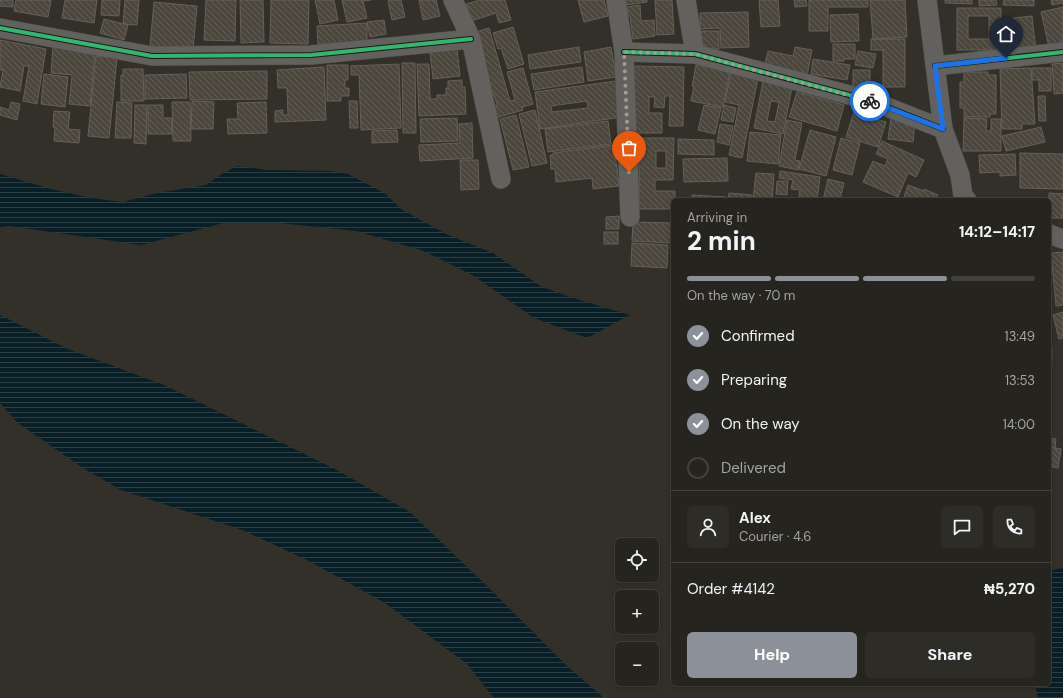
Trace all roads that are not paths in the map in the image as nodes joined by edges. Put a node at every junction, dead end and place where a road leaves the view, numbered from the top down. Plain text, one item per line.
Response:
1 (453, 0) edge
2 (616, 0) edge
3 (686, 0) edge
4 (927, 0) edge
5 (0, 28) edge
6 (472, 39) junction
7 (624, 52) junction
8 (1063, 52) edge
9 (695, 54) junction
10 (935, 66) junction
11 (943, 129) junction
12 (501, 179) dead end
13 (964, 198) edge
14 (630, 217) dead end
15 (1051, 235) edge
16 (1063, 239) edge

1 - 6 street
2 - 7 street
3 - 9 street
4 - 10 street
5 - 6 street
6 - 12 street
7 - 9 street
7 - 14 street
8 - 10 street
9 - 11 street
10 - 11 street
11 - 13 street
15 - 16 street

